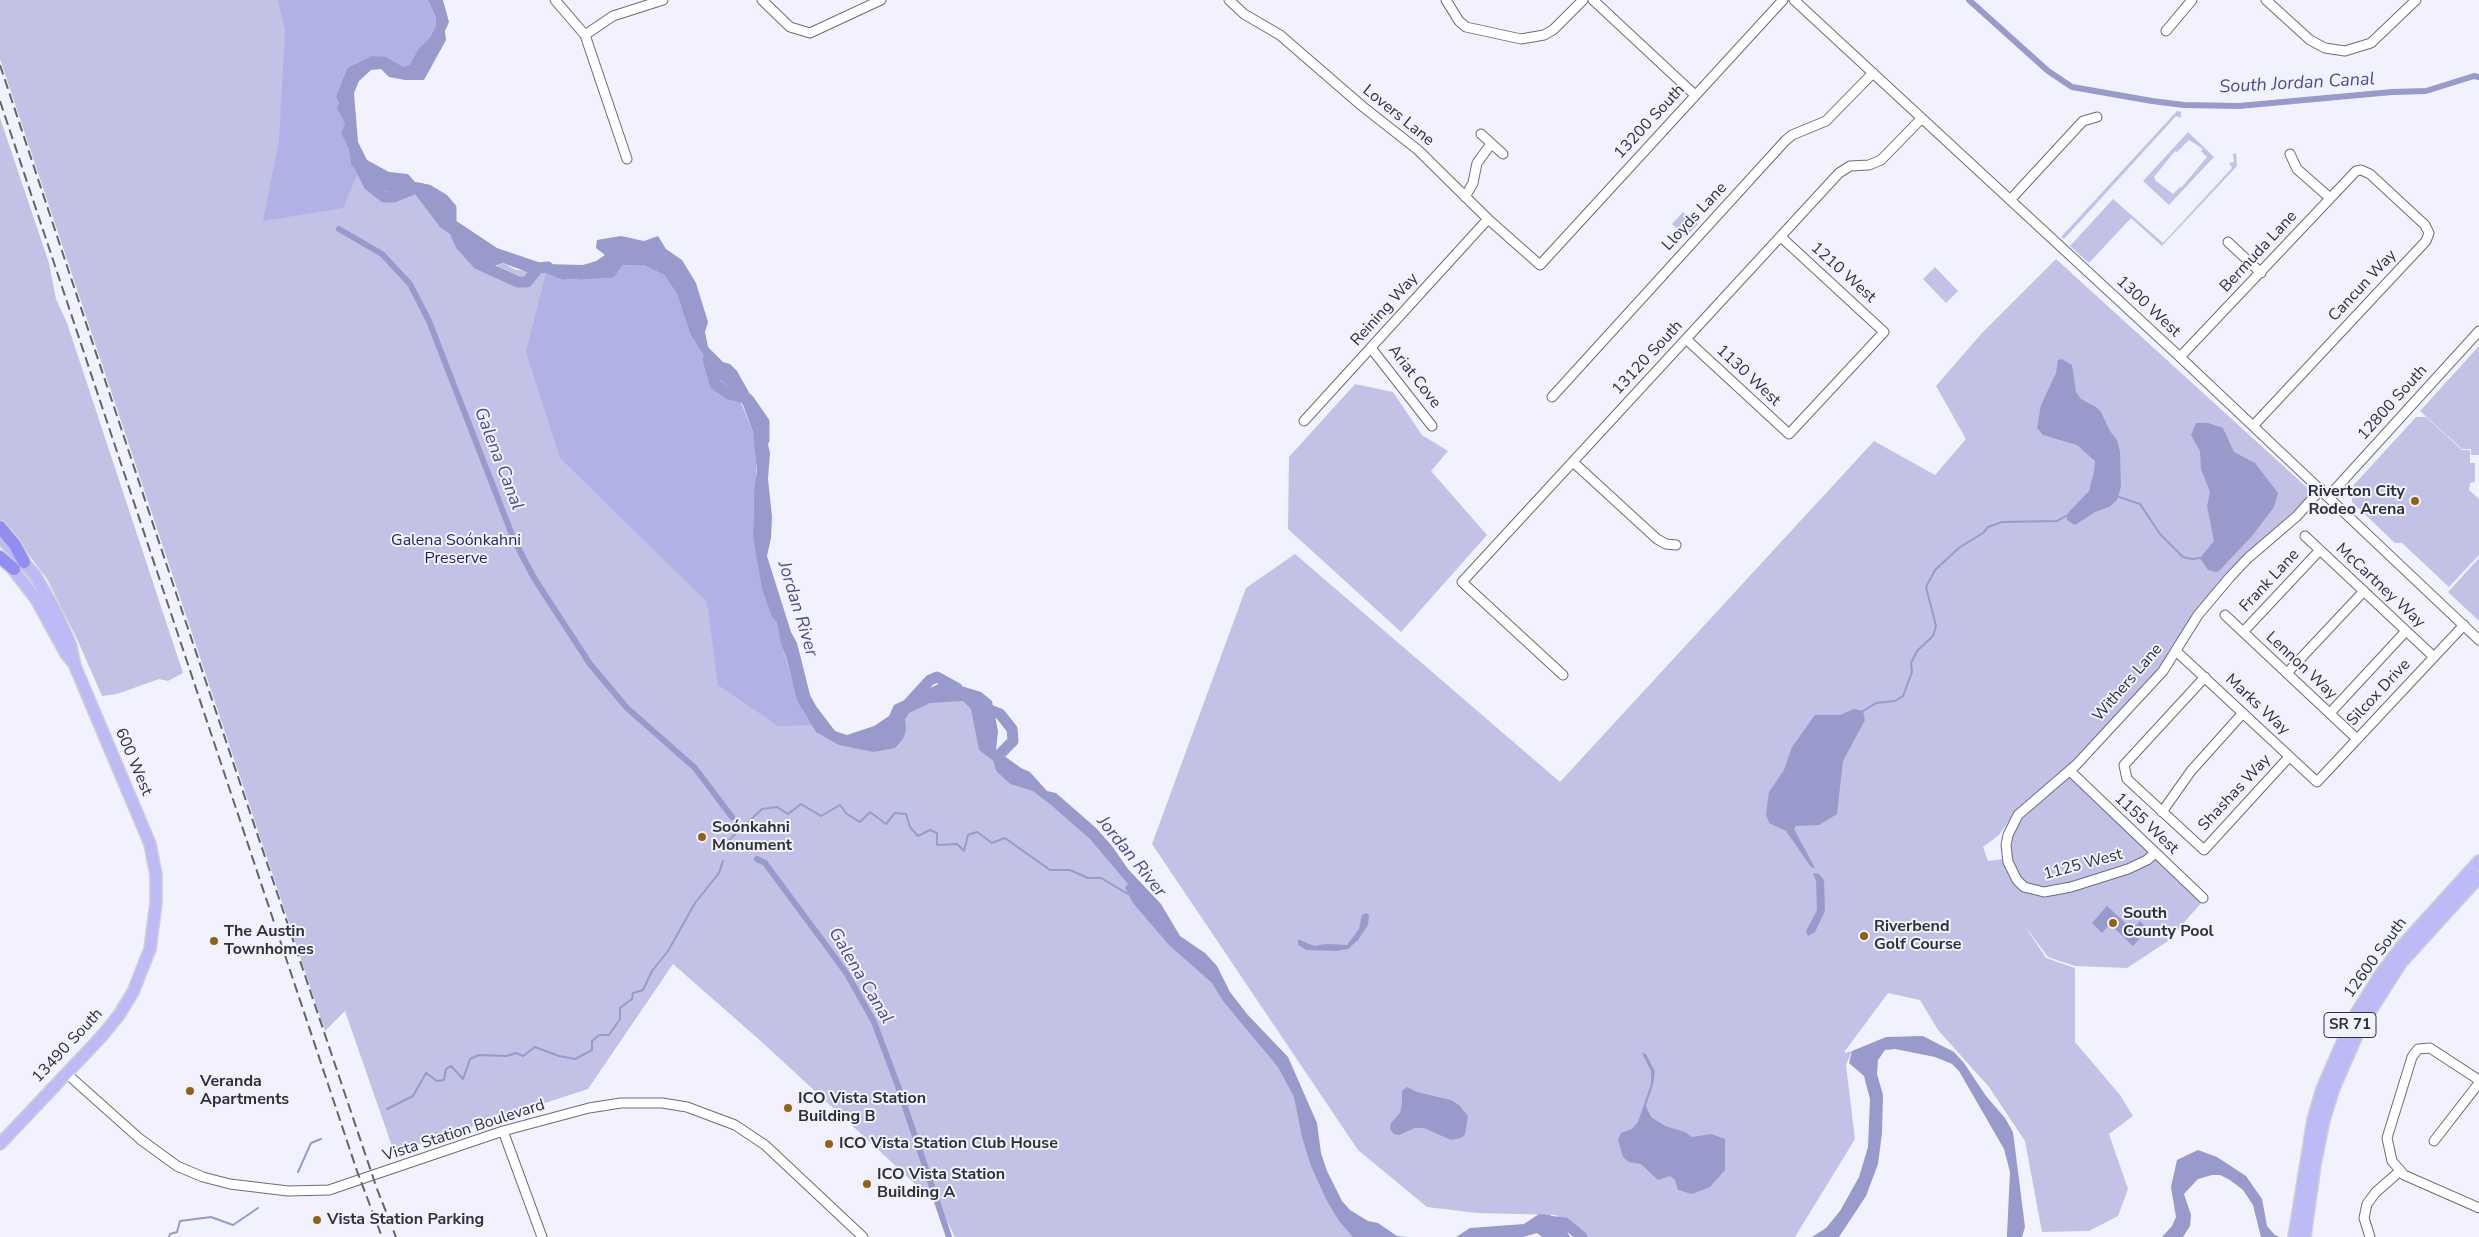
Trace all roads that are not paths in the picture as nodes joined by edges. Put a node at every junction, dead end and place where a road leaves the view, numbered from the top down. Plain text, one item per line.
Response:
1 (555, 0) edge
2 (664, 0) edge
3 (762, 0) edge
4 (881, 0) edge
5 (1229, 0) edge
6 (1446, 0) edge
7 (1583, 0) edge
8 (1593, 0) edge
9 (1783, 0) edge
10 (1794, 0) edge
11 (2192, 0) edge
12 (2266, 0) edge
13 (2416, 0) edge
14 (2166, 32) dead end
15 (585, 35) junction
16 (1872, 74) junction
17 (1695, 96) junction
18 (2097, 117) dead end
19 (1922, 119) junction
20 (1481, 134) dead end
21 (1491, 144) junction
22 (1503, 154) dead end
23 (2290, 154) dead end
24 (627, 159) dead end
25 (2361, 170) joint
26 (1465, 197) junction
27 (2330, 198) junction
28 (2010, 200) junction
29 (1488, 219) junction
30 (1781, 237) junction
31 (2228, 242) dead end
32 (1540, 266) joint
33 (2261, 273) junction
34 (2479, 332) edge
35 (1686, 339) junction
36 (1371, 348) junction
37 (2180, 357) junction
38 (1552, 397) dead end
39 (1304, 422) dead end
40 (1432, 426) dead end
41 (2253, 426) junction
42 (1789, 434) joint
43 (1573, 462) junction
44 (2321, 489) junction
45 (2329, 496) junction
46 (0, 527) edge
47 (2305, 536) dead end
48 (0, 538) edge
49 (1676, 545) dead end
50 (2320, 550) junction
51 (0, 556) edge
52 (19, 566) junction
53 (2364, 591) junction
54 (2225, 615) dead end
55 (2464, 625) junction
56 (2406, 631) junction
57 (2243, 632) junction
58 (2479, 640) edge
59 (2176, 651) junction
60 (2434, 657) junction
61 (2287, 673) junction
62 (1563, 675) dead end
63 (2205, 677) junction
64 (2243, 713) junction
65 (2330, 713) junction
66 (2357, 739) junction
67 (2290, 757) junction
68 (2070, 771) junction
69 (2317, 782) joint
70 (2162, 812) junction
71 (2155, 853) junction
72 (2006, 854) joint
73 (2479, 861) edge
74 (156, 872) joint
75 (2479, 877) edge
76 (2203, 898) dead end
77 (66, 1073) junction
78 (2479, 1082) edge
79 (503, 1131) junction
80 (2434, 1141) dead end
81 (0, 1144) edge
82 (2400, 1171) junction
83 (2479, 1208) edge
84 (2300, 1233) edge
85 (542, 1237) edge
86 (863, 1237) edge
87 (2370, 1237) edge

1 - 15 street
2 - 15 street
3 - 4 street
5 - 26 street, Lovers Lane
6 - 7 street
8 - 17 street
9 - 17 street, 13200 South
10 - 16 street, 1300 West
11 - 14 street
12 - 13 street
15 - 24 street
16 - 19 street, 1300 West
16 - 38 street, Lloyds Lane
17 - 32 street, 13200 South
18 - 28 street
19 - 28 street, 1300 West
19 - 30 street, 13120 South
20 - 21 street
21 - 22 street
21 - 26 street
23 - 27 street
25 - 27 street, Bermuda Lane
25 - 41 street, Cancun Way
26 - 29 street, Lovers Lane
27 - 33 street, Bermuda Lane
28 - 37 street, 1300 West
29 - 32 street, Lovers Lane
29 - 36 street, Reining Way
30 - 35 street, 13120 South
30 - 42 street, 1210 West
31 - 33 street
33 - 37 street, Bermuda Lane
34 - 45 street, 12800 South
35 - 42 street, 1130 West
35 - 43 street, 13120 South
36 - 39 street, Reining Way
36 - 40 street, Ariat Cove
37 - 41 street, 1300 West
41 - 44 street, 1300 West
43 - 49 street
43 - 62 street, 13120 South
44 - 45 street, 1300 West
44 - 59 street, Withers Lane
45 - 55 street, 1300 West
46 - 52 highway
47 - 50 street, McCartney Way
48 - 52 main road, 600 West
50 - 53 street, McCartney Way
50 - 57 street, Frank Lane
51 - 52 highway
52 - 74 main road, 600 West
53 - 56 street, McCartney Way
53 - 61 street
54 - 57 street, Lennon Way
55 - 58 street, 1300 West
55 - 60 street, Silcox Drive
56 - 60 street, McCartney Way
56 - 65 street
57 - 61 street, Lennon Way
59 - 63 street, Marks Way
59 - 68 street, Withers Lane
60 - 66 street, Silcox Drive
61 - 65 street, Lennon Way
63 - 64 street, Marks Way
63 - 70 street
64 - 67 street, Marks Way
64 - 70 street
65 - 66 street, Lennon Way
66 - 69 street, Silcox Drive
67 - 69 street, Marks Way
67 - 70 street, Shashas Way
68 - 71 street, 1155 West
68 - 72 street, Withers Lane
71 - 72 street, 1125 West
71 - 76 street, 1155 West
73 - 84 main road, 12600 South / SR 71
74 - 77 main road, 13490 South
75 - 84 main road, 12600 South / SR 71
77 - 79 street, Vista Station Boulevard
77 - 81 main road, 13490 South
78 - 80 street
78 - 82 street
79 - 85 street
79 - 86 street, Vista Station Boulevard
82 - 83 street
82 - 87 street

